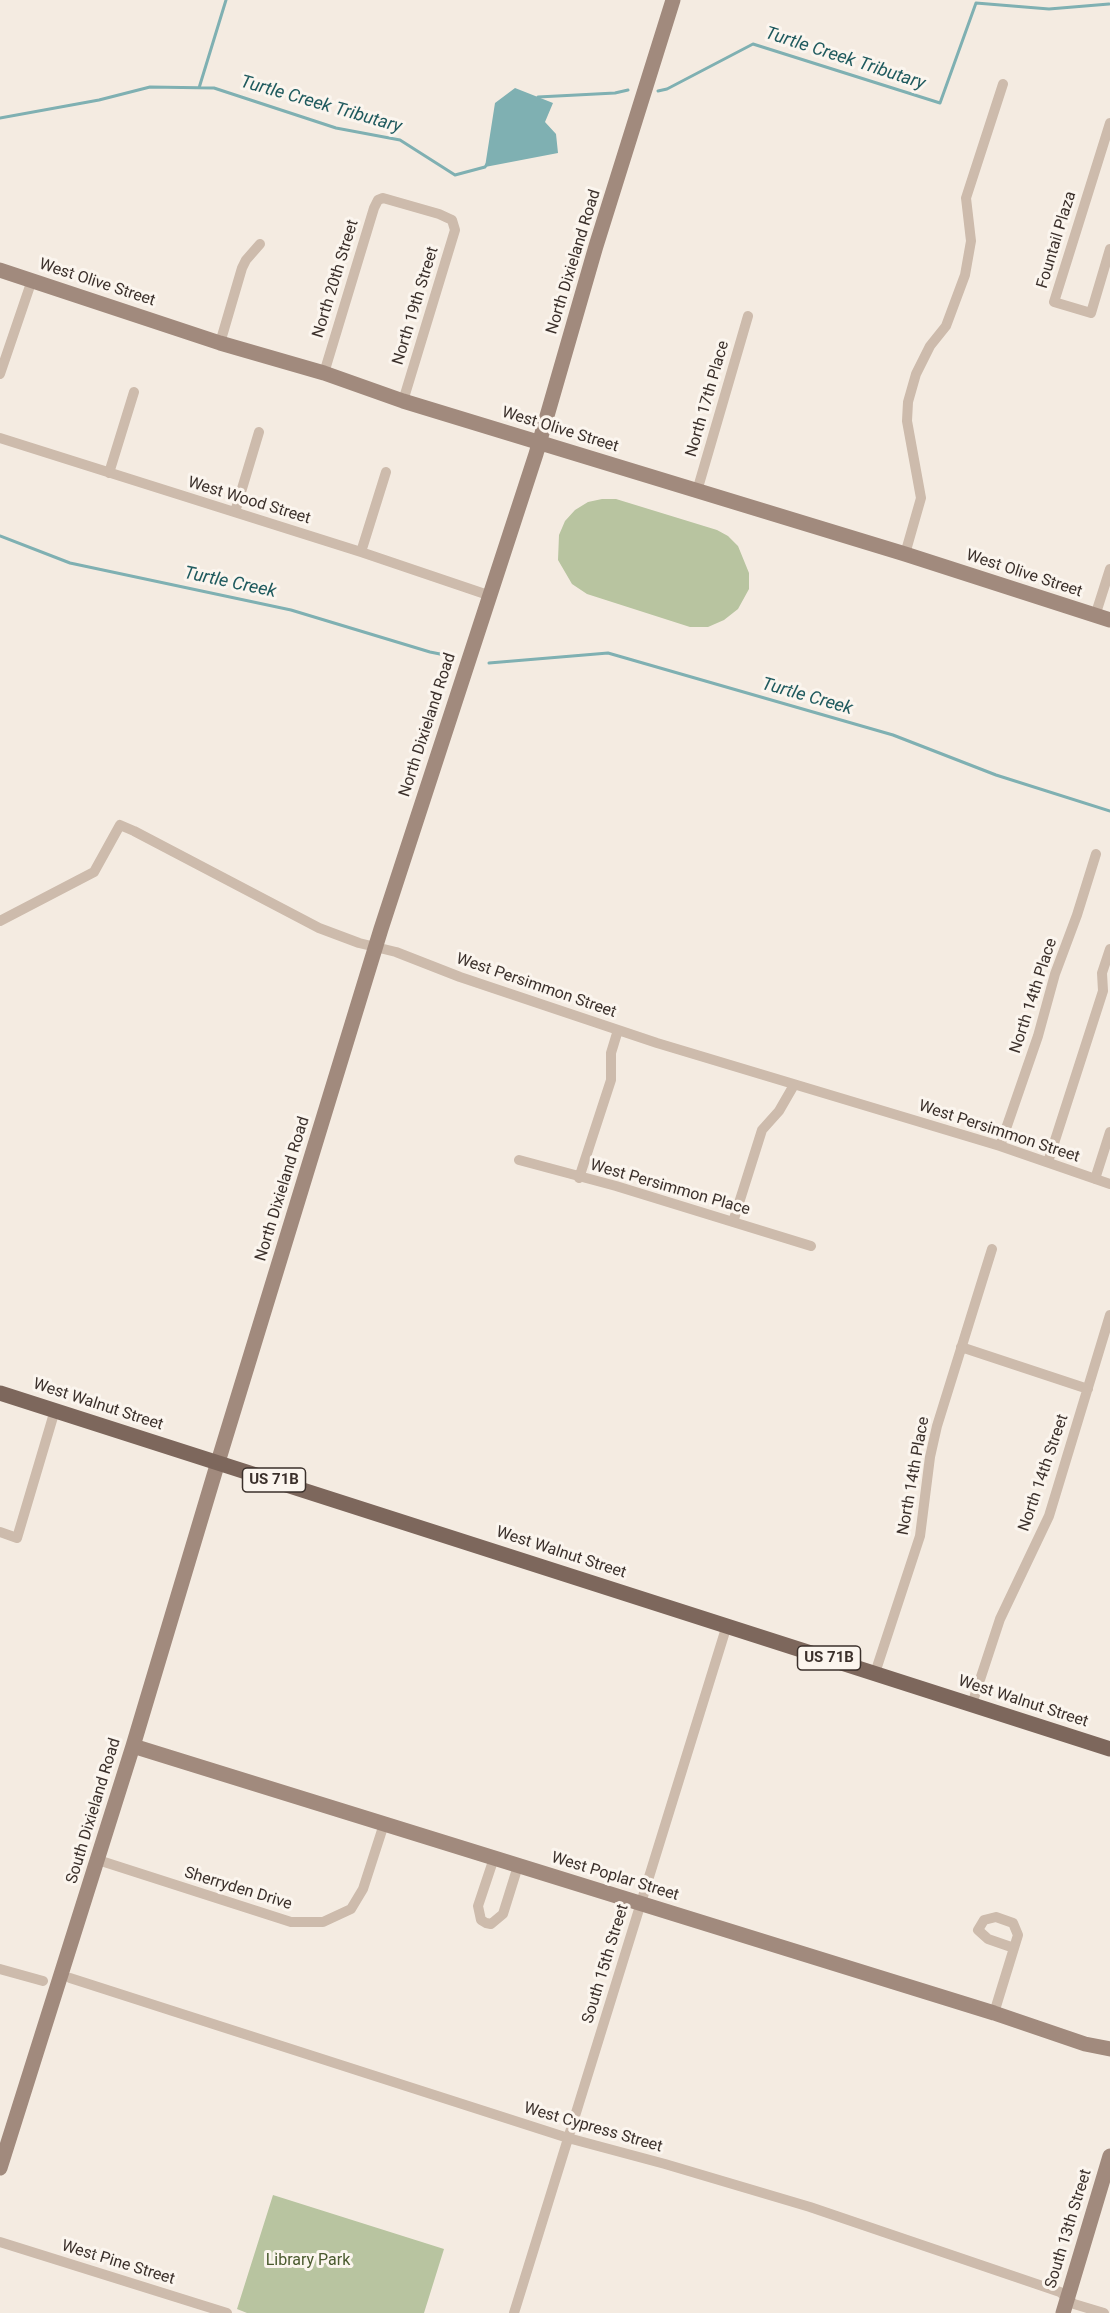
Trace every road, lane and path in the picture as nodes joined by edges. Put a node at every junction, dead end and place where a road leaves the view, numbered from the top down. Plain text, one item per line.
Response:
1 (674, 0) edge
2 (1003, 84) dead end
3 (1110, 123) edge
4 (383, 198) joint
5 (260, 243) dead end
6 (1110, 253) edge
7 (0, 270) edge
8 (32, 280) junction
9 (748, 316) dead end
10 (220, 343) junction
11 (324, 373) junction
12 (0, 374) edge
13 (134, 392) dead end
14 (403, 400) junction
15 (259, 432) dead end
16 (0, 438) edge
17 (540, 442) junction
18 (386, 472) dead end
19 (108, 473) junction
20 (697, 491) junction
21 (235, 512) junction
22 (361, 552) junction
23 (905, 554) junction
24 (1110, 569) edge
25 (488, 595) junction
26 (1103, 618) edge
27 (1095, 854) dead end
28 (0, 921) edge
29 (375, 948) junction
30 (1110, 949) edge
31 (618, 1030) junction
32 (795, 1085) junction
33 (1110, 1132) edge
34 (1000, 1146) junction
35 (519, 1160) dead end
36 (1048, 1162) junction
37 (579, 1178) junction
38 (1095, 1179) junction
39 (1110, 1184) edge
40 (733, 1222) junction
41 (812, 1246) dead end
42 (992, 1249) dead end
43 (1110, 1316) edge
44 (961, 1347) junction
45 (1088, 1389) junction
46 (0, 1393) edge
47 (55, 1410) junction
48 (218, 1462) junction
49 (0, 1532) edge
50 (727, 1625) junction
51 (875, 1673) junction
52 (972, 1704) junction
53 (133, 1746) junction
54 (1110, 1749) edge
55 (384, 1824) junction
56 (494, 1858) junction
57 (98, 1860) junction
58 (518, 1866) junction
59 (641, 1904) junction
60 (1014, 1948) dead end
61 (0, 1969) edge
62 (70, 1978) dead end
63 (43, 1982) dead end
64 (994, 2013) junction
65 (1085, 2044) junction
66 (1110, 2049) edge
67 (1110, 2057) edge
68 (568, 2138) junction
69 (1110, 2156) edge
70 (0, 2168) edge
71 (1106, 2184) edge
72 (0, 2242) edge
73 (1068, 2297) junction
74 (227, 2313) edge
75 (514, 2313) edge
76 (1063, 2313) edge
77 (1104, 2313) edge

1 - 17 main road, North Dixieland Road
2 - 23 street
3 - 6 street, Fountail Plaza
4 - 11 street, North 20th Street
4 - 14 street, North 19th Street
5 - 10 street
7 - 8 main road, West Olive Street
8 - 10 main road, West Olive Street
8 - 12 street
9 - 20 street, North 17th Place
10 - 11 main road, West Olive Street
11 - 14 main road, West Olive Street
13 - 19 street
14 - 17 main road, West Olive Street
15 - 21 street
16 - 19 street, West Wood Street
17 - 20 main road, West Olive Street
17 - 25 main road, North Dixieland Road
18 - 22 street
19 - 21 street, West Wood Street
20 - 23 main road, West Olive Street
21 - 22 street, West Wood Street
22 - 25 street, West Wood Street
23 - 26 main road, West Olive Street
24 - 26 street
25 - 29 main road, North Dixieland Road
27 - 34 street, North 14th Place
28 - 29 street, West Persimmon Street
29 - 31 street, West Persimmon Street
29 - 48 main road, North Dixieland Road
30 - 36 street
31 - 32 street, West Persimmon Street
31 - 37 street
32 - 34 street, West Persimmon Street
32 - 40 street
33 - 38 street
34 - 36 street, West Persimmon Street
35 - 37 street, West Persimmon Place
36 - 38 street, West Persimmon Street
37 - 40 street, West Persimmon Place
38 - 39 street, West Persimmon Street
40 - 41 street, West Persimmon Place
42 - 44 street, North 14th Place
43 - 45 street, North 14th Street
44 - 45 street
44 - 51 street, North 14th Place
45 - 52 street, North 14th Street
46 - 47 main road, West Walnut Street / US 71B
47 - 48 main road, West Walnut Street / US 71B
47 - 49 street
48 - 50 main road, West Walnut Street / US 71B
48 - 53 main road, South Dixieland Road
50 - 51 main road, West Walnut Street / US 71B
50 - 59 street, South 15th Street
51 - 52 main road, West Walnut Street / US 71B
52 - 54 main road, West Walnut Street / US 71B
53 - 55 main road, West Poplar Street
53 - 57 main road, South Dixieland Road
55 - 56 main road, West Poplar Street
55 - 57 street, Sherryden Drive
56 - 58 main road, West Poplar Street
56 - 58 street
57 - 70 main road, South Dixieland Road
58 - 59 main road, West Poplar Street
59 - 64 main road, West Poplar Street
59 - 68 street, South 15th Street
60 - 64 street
61 - 63 street
62 - 68 street, West Cypress Street
64 - 65 main road, West Poplar Street
65 - 66 main road, West Poplar Street
65 - 67 main road, West Poplar Street
68 - 73 street, West Cypress Street
68 - 75 street, South 15th Street
69 - 71 main road, South 13th Street
71 - 73 main road, South 13th Street
72 - 74 street, West Pine Street
73 - 76 main road, South 13th Street
73 - 77 street, West Cypress Street

